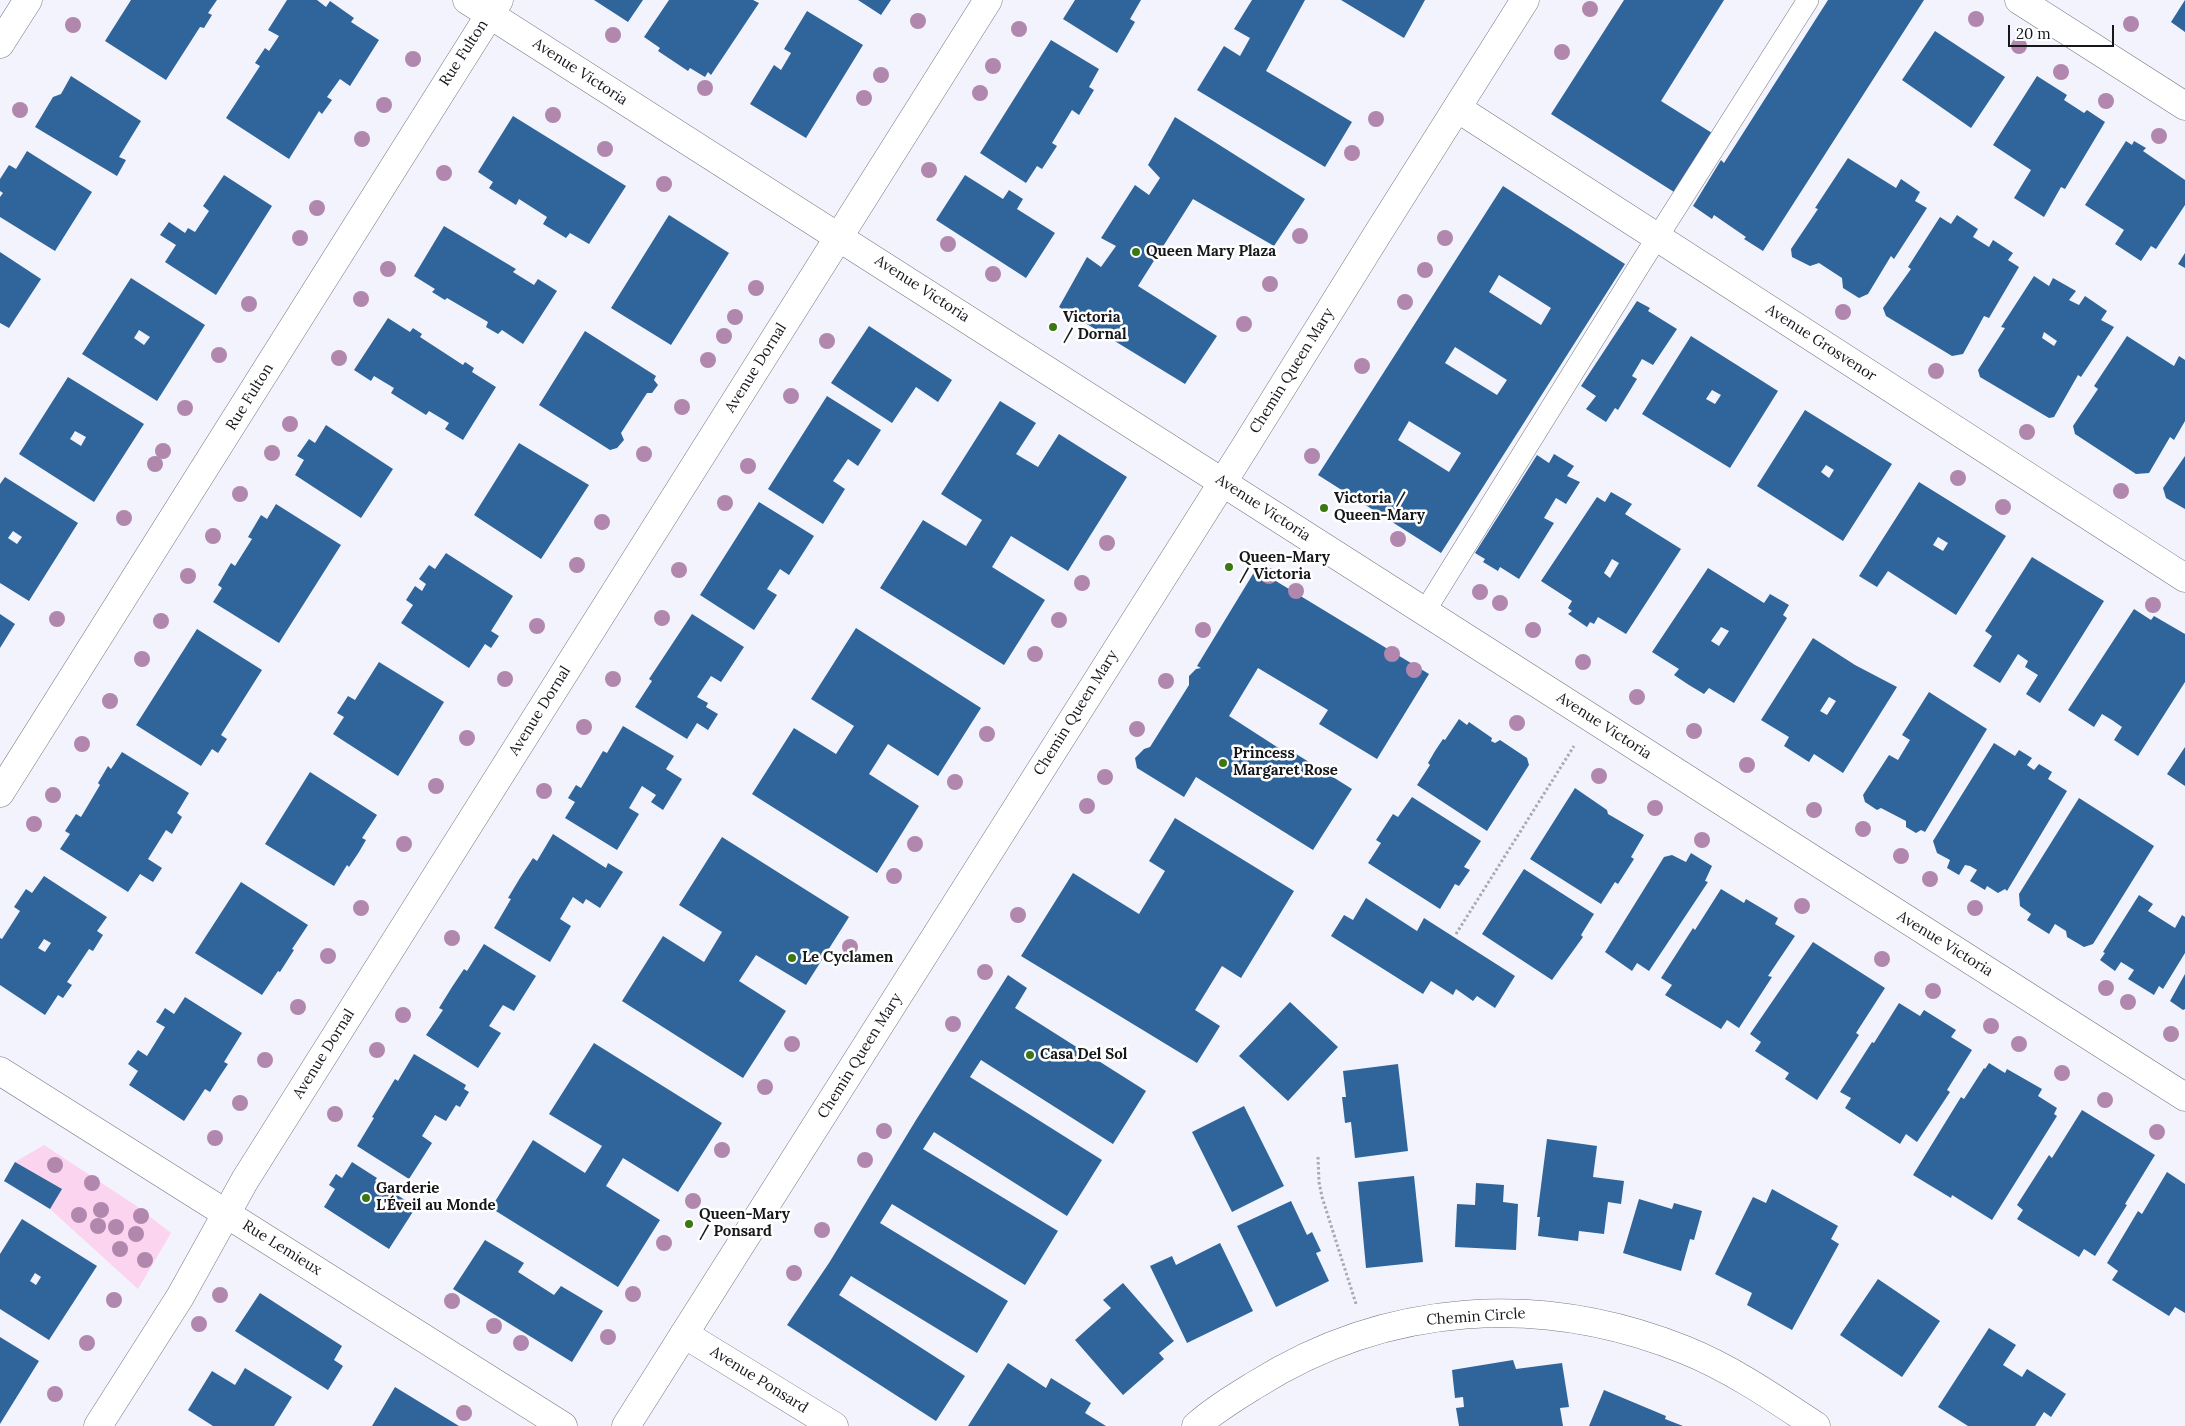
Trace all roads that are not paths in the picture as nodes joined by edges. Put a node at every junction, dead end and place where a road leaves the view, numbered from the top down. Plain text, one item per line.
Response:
1 (28, 0) edge
2 (467, 0) edge
3 (988, 0) edge
4 (1525, 0) edge
5 (1808, 0) edge
6 (2019, 0) edge
7 (494, 7) edge
8 (0, 44) edge
9 (2185, 106) edge
10 (1457, 108) junction
11 (839, 237) junction
12 (1657, 238) junction
13 (1223, 482) junction
14 (2185, 578) edge
15 (1425, 611) junction
16 (0, 793) edge
17 (0, 1070) edge
18 (2185, 1097) edge
19 (226, 1213) junction
20 (684, 1334) junction
21 (98, 1426) edge
22 (563, 1426) edge
23 (626, 1426) edge
24 (834, 1426) edge
25 (1196, 1426) edge
26 (1816, 1426) edge

1 - 8 street
2 - 7 street, Avenue Victoria
3 - 11 street, Avenue Dornal
4 - 10 street, Chemin Queen Mary
5 - 12 lane
6 - 9 street
7 - 11 street, Avenue Victoria
7 - 16 street, Rue Fulton
10 - 12 street, Avenue Grosvenor
10 - 13 street, Chemin Queen Mary
11 - 13 street, Avenue Victoria
11 - 19 street, Avenue Dornal
12 - 14 street, Avenue Grosvenor
12 - 15 lane
13 - 15 street, Avenue Victoria
13 - 20 street, Chemin Queen Mary
15 - 18 street, Avenue Victoria
17 - 19 street, Rue Lemieux
19 - 21 street, Avenue Dornal
19 - 22 street, Rue Lemieux
20 - 23 street, Chemin Queen Mary
20 - 24 street, Avenue Ponsard
25 - 26 street, Chemin Circle

